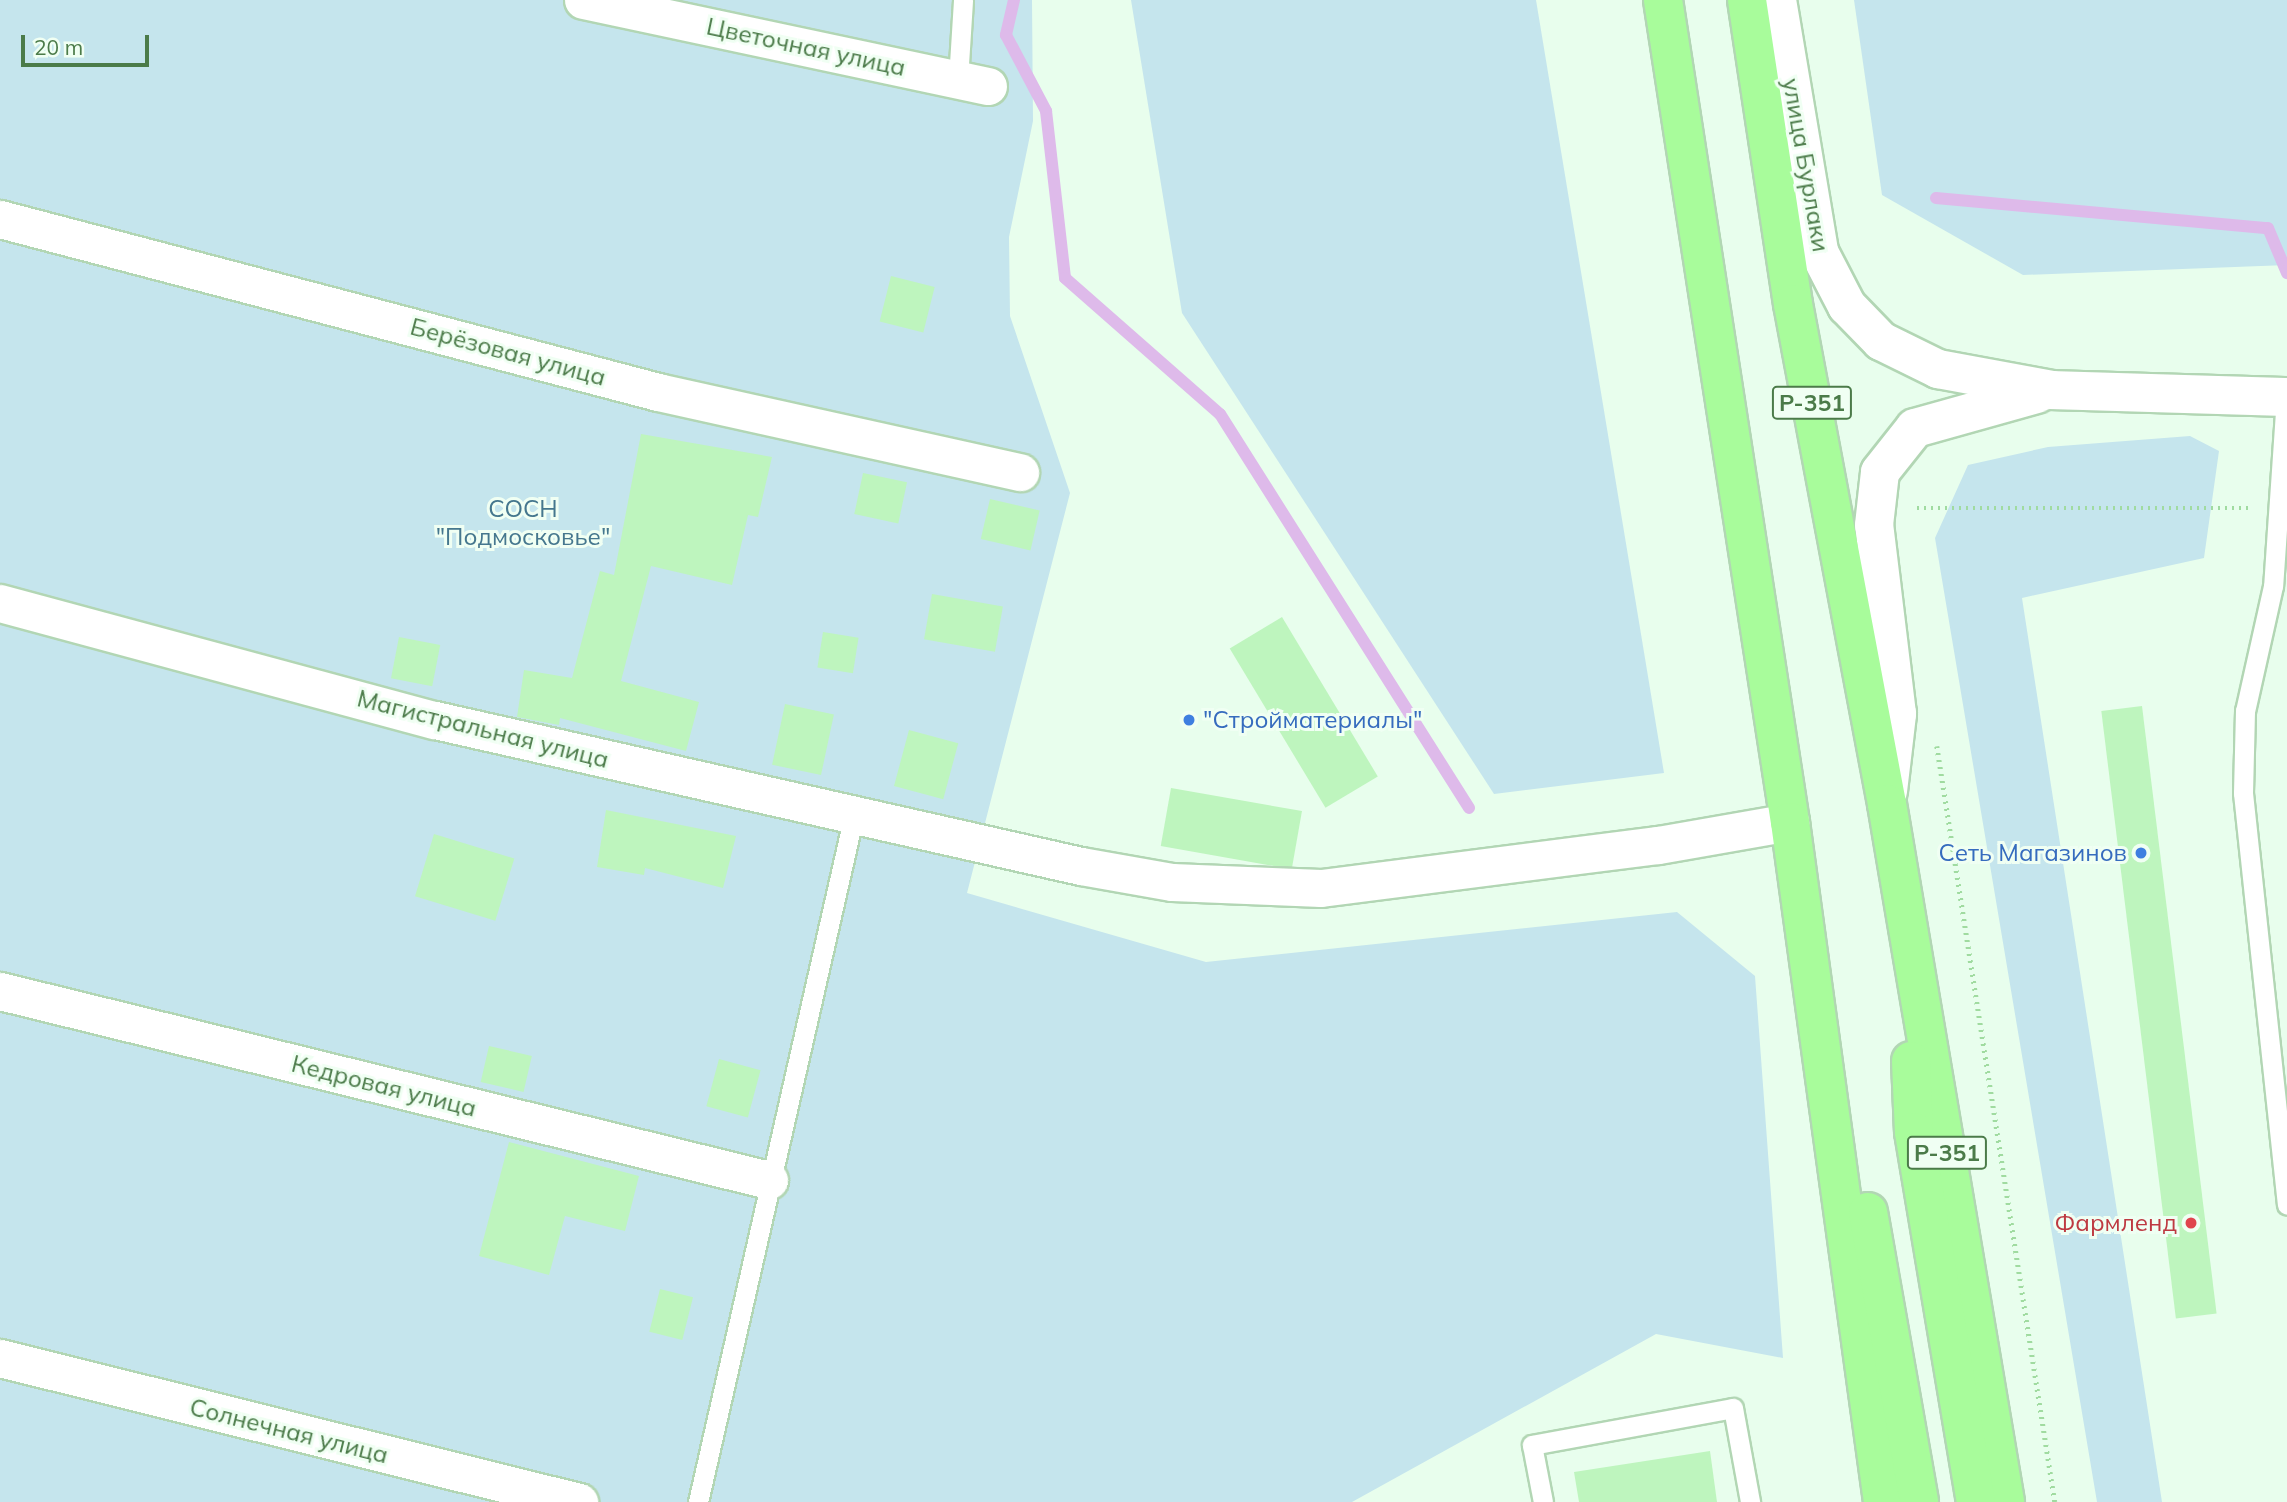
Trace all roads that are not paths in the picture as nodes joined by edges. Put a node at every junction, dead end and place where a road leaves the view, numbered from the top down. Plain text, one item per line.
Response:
1 (583, 0) edge
2 (963, 0) edge
3 (1663, 0) edge
4 (1747, 0) edge
5 (1777, 0) edge
6 (973, 83) joint
7 (0, 219) edge
8 (2052, 390) junction
9 (2286, 397) edge
10 (1020, 472) dead end
11 (0, 603) edge
12 (1887, 804) junction
13 (854, 815) junction
14 (1790, 822) junction
15 (1904, 901) junction
16 (0, 991) edge
17 (1832, 1124) junction
18 (769, 1180) junction
19 (2287, 1205) edge
20 (0, 1358) edge
21 (579, 1502) edge
22 (698, 1502) edge
23 (1543, 1502) edge
24 (1750, 1502) edge
25 (1883, 1502) edge
26 (1919, 1502) edge
27 (1976, 1502) edge
28 (2005, 1502) edge

1 - 6 street, Цветочная улица
2 - 6 lane
3 - 14 highway
4 - 12 highway, Р-351
5 - 8 street, улица Бурлаки
7 - 10 street, Берёзовая улица
8 - 9 street, улица Бурлаки
8 - 12 street, улица Бурлаки
9 - 19 lane
11 - 13 street, Магистральная улица
12 - 15 highway, Р-351
13 - 14 street, Магистральная улица
13 - 18 lane
14 - 17 highway
15 - 27 highway
15 - 28 highway, Р-351
16 - 18 street, Кедровая улица
17 - 25 highway
17 - 26 highway
18 - 22 lane
20 - 21 street, Солнечная улица
23 - 24 lane

